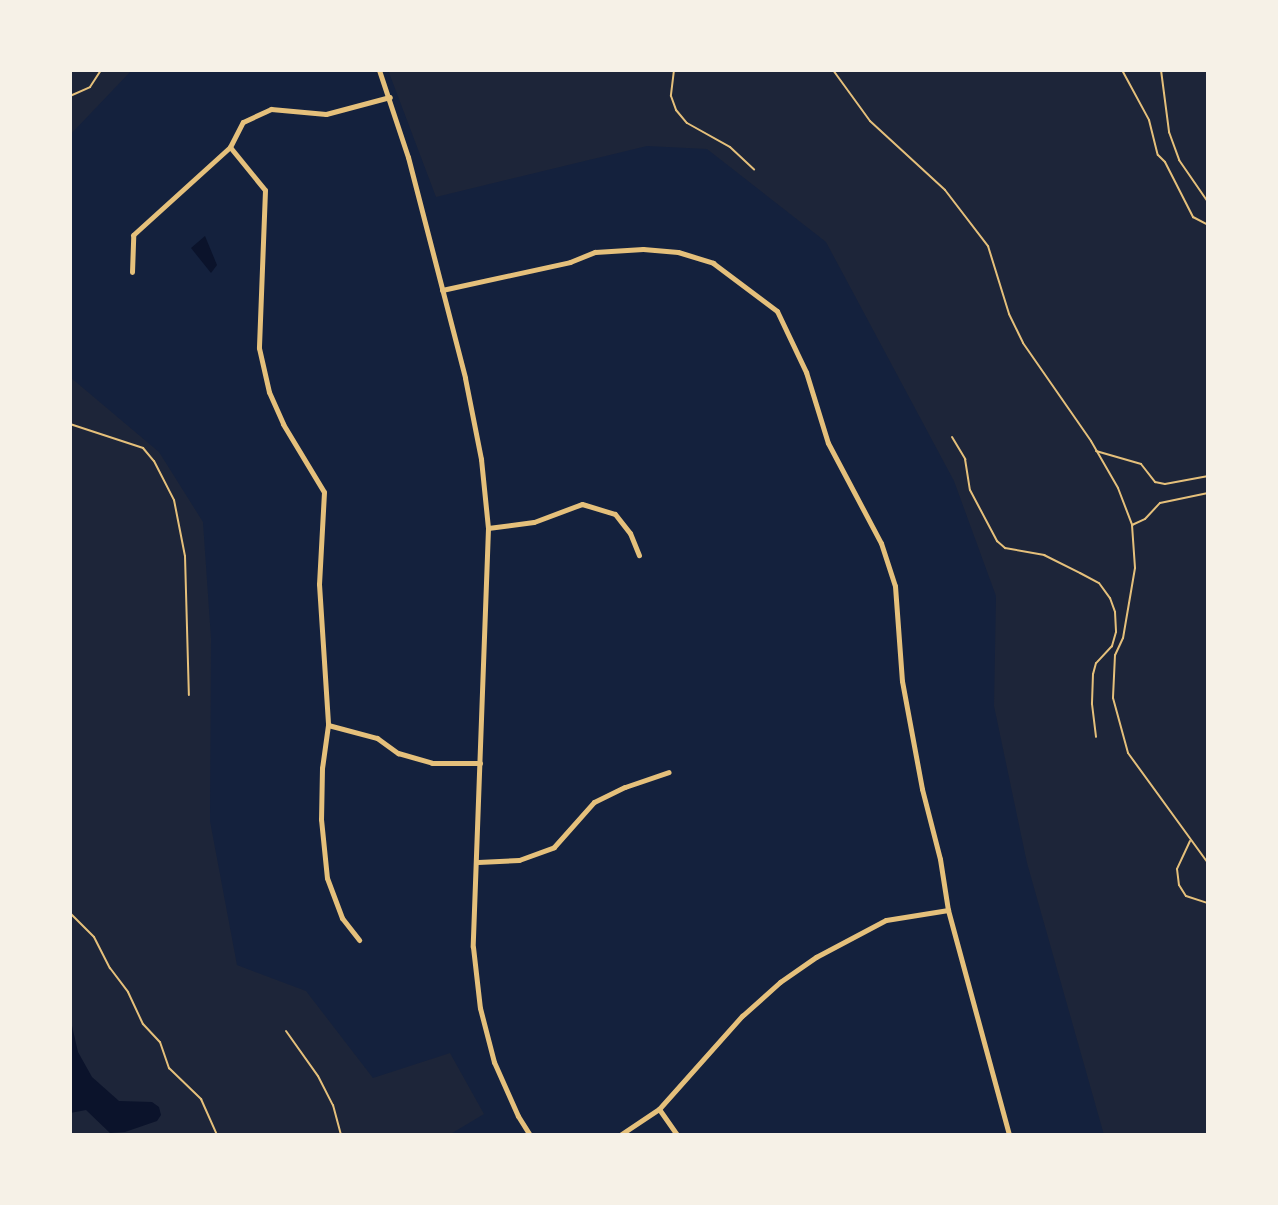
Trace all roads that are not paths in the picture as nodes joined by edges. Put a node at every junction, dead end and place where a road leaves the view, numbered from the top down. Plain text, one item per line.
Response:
1 (379, 70) edge
2 (390, 97) junction
3 (230, 148) junction
4 (132, 272) dead end
5 (442, 290) junction
6 (488, 528) junction
7 (639, 555) dead end
8 (328, 725) junction
9 (480, 763) junction
10 (669, 772) dead end
11 (478, 862) junction
12 (948, 910) junction
13 (359, 940) dead end
14 (659, 1109) junction
15 (530, 1135) edge
16 (620, 1135) edge
17 (677, 1135) edge
18 (1009, 1135) edge

1 - 2 street
2 - 3 street
2 - 5 street
3 - 4 street
3 - 8 street
5 - 6 street
5 - 12 street
6 - 7 street
6 - 9 street
8 - 9 street
8 - 13 street
9 - 11 street
10 - 11 street
11 - 15 street
12 - 14 street
12 - 18 street
14 - 16 street
14 - 17 street

